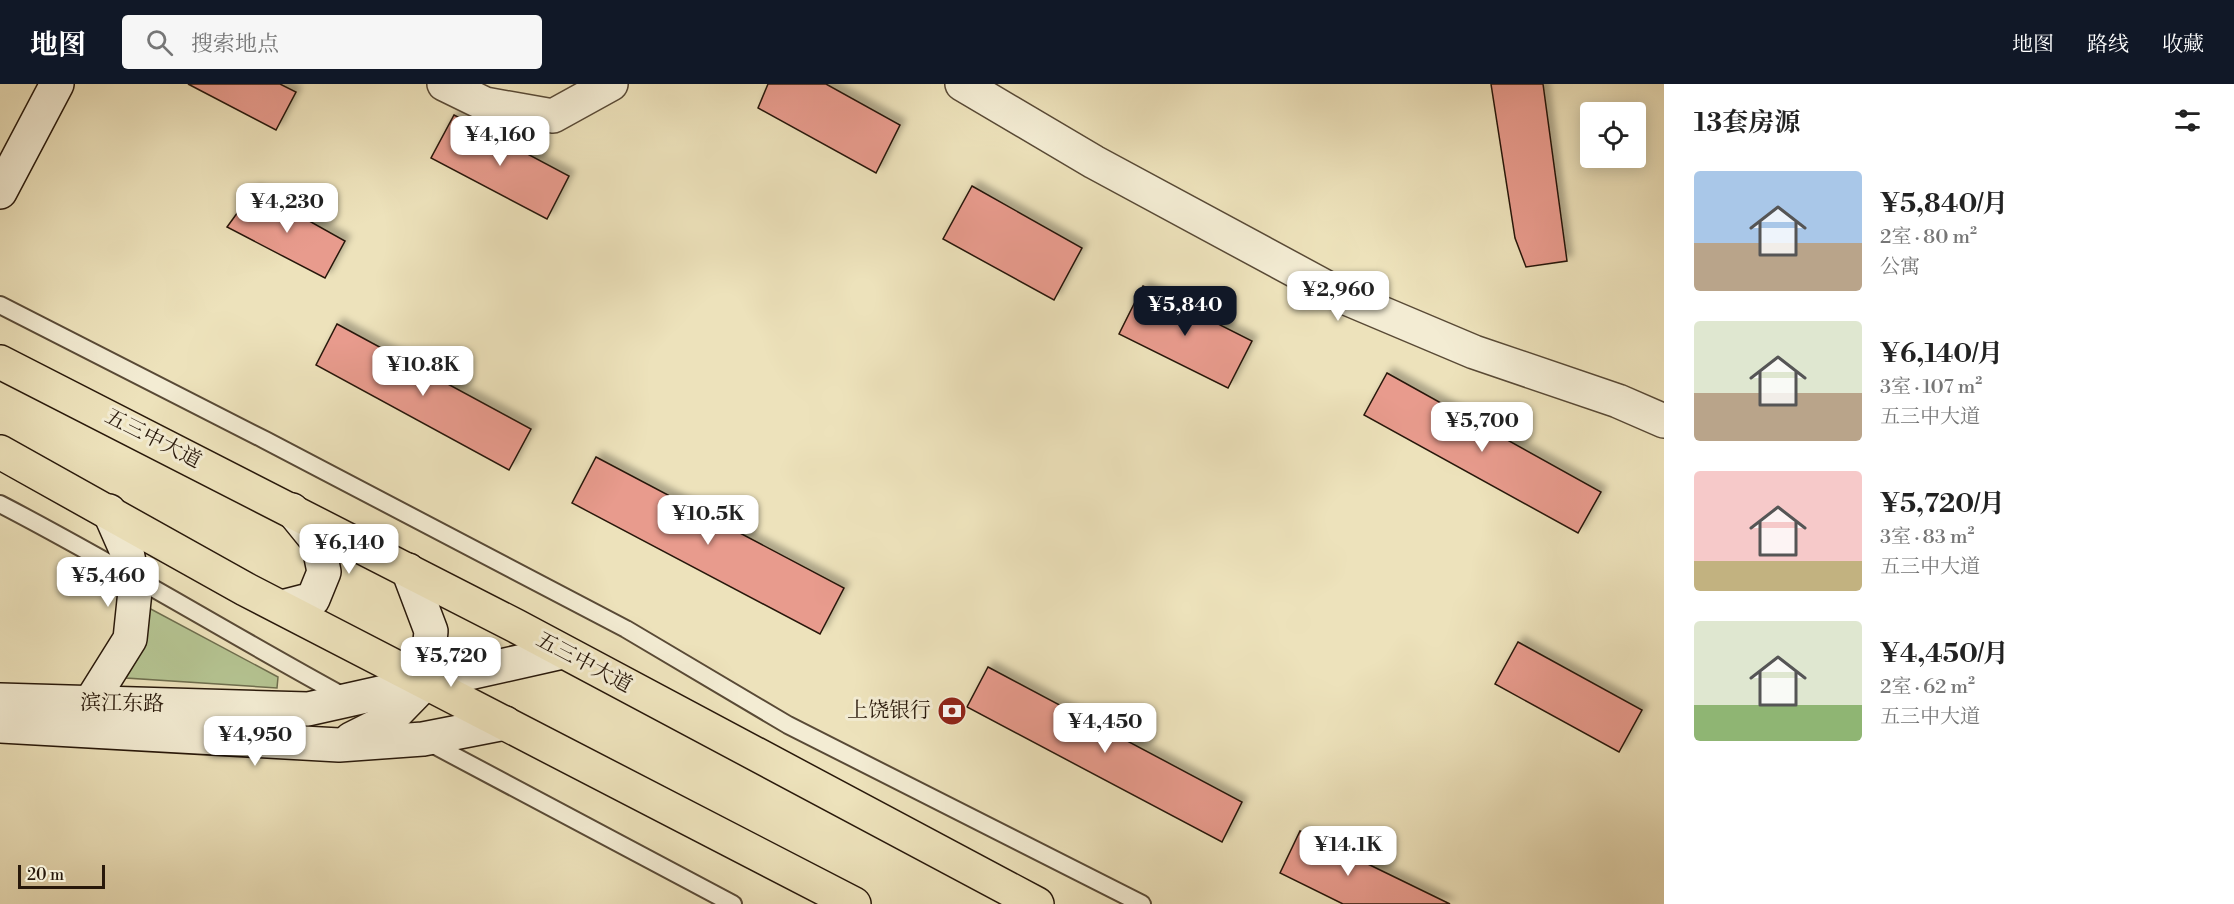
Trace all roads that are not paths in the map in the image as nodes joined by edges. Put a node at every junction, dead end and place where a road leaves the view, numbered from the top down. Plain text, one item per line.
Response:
1 (57, 84) edge
2 (444, 84) edge
3 (611, 84) edge
4 (962, 84) edge
5 (0, 192) edge
6 (0, 305) edge
7 (0, 362) edge
8 (1664, 420) edge
9 (0, 452) edge
10 (0, 504) edge
11 (292, 510) junction
12 (109, 511) junction
13 (408, 570) junction
14 (132, 576) junction
15 (282, 607) junction
16 (562, 652) junction
17 (426, 682) junction
18 (0, 700) edge
19 (350, 700) junction
20 (90, 703) junction
21 (389, 720) junction
22 (505, 723) junction
23 (0, 726) edge
24 (423, 739) junction
25 (339, 745) junction
26 (733, 904) edge
27 (854, 904) edge
28 (1037, 904) edge
29 (1142, 904) edge

1 - 5 main road
2 - 3 main road
4 - 8 main road
6 - 29 lane
7 - 11 main road, 五三中大道
9 - 12 main road
10 - 14 lane
11 - 13 main road, 五三中大道
11 - 15 main road
12 - 14 main road
12 - 15 main road
13 - 16 main road, 五三中大道
13 - 17 main road
14 - 19 lane
14 - 20 main road
15 - 17 main road
16 - 17 main road, 滨江东路
16 - 28 main road, 五三中大道
17 - 19 main road, 滨江东路
17 - 21 main road
17 - 22 main road
18 - 20 main road, 滨江东路
19 - 20 main road, 滨江东路
19 - 21 lane
21 - 24 lane
21 - 25 main road
22 - 24 main road, 滨江东路
22 - 27 main road
23 - 25 main road, 滨江东路
24 - 25 main road, 滨江东路
24 - 26 lane

